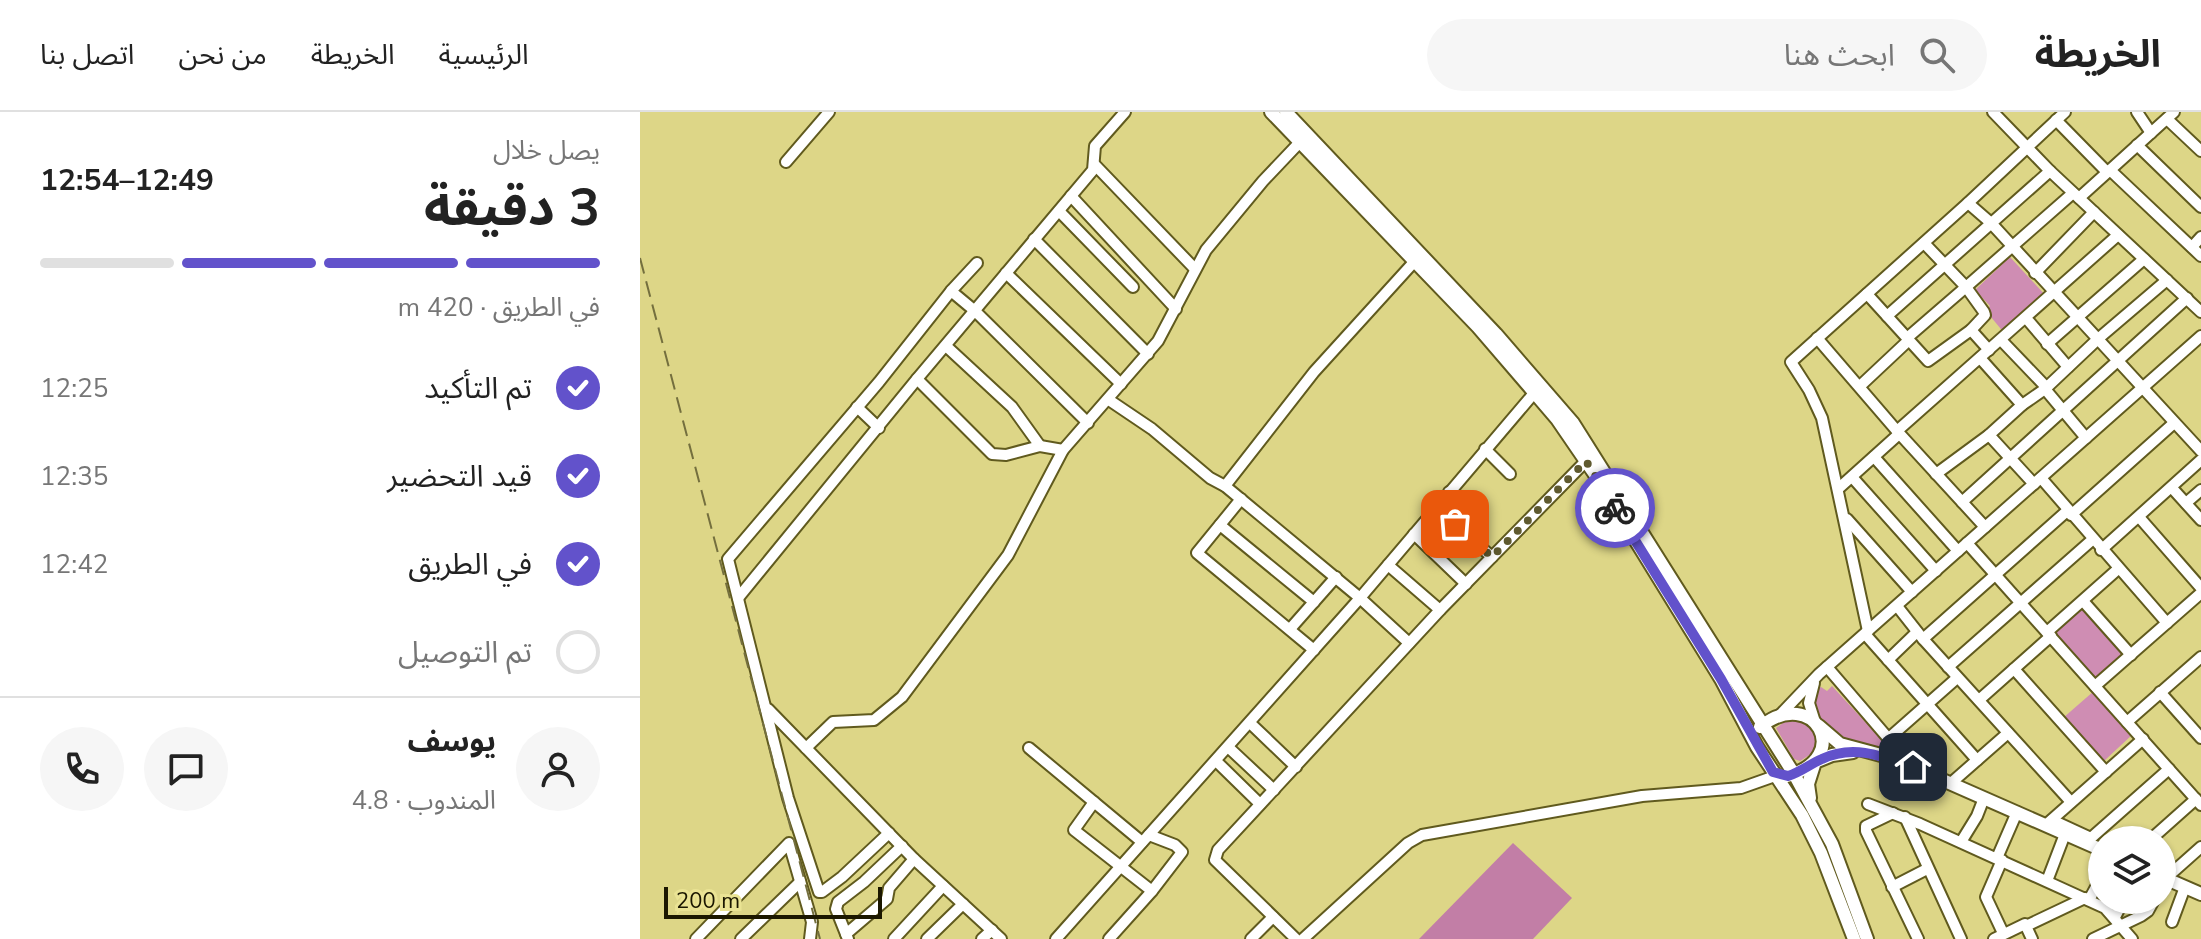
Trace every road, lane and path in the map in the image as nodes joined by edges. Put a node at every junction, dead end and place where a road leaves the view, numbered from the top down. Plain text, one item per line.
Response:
1 (829, 112) edge
2 (1125, 112) edge
3 (1271, 112) edge
4 (1286, 112) edge
5 (1993, 112) edge
6 (2137, 112) edge
7 (2062, 114) edge
8 (2170, 115) edge
9 (2151, 133) junction
10 (1300, 142) junction
11 (2137, 145) junction
12 (2026, 148) junction
13 (2201, 151) edge
14 (786, 162) dead end
15 (1095, 165) junction
16 (2050, 171) junction
17 (2109, 171) junction
18 (2076, 195) junction
19 (1071, 196) junction
20 (1968, 203) junction
21 (2201, 207) edge
22 (1059, 211) junction
23 (2094, 212) junction
24 (1991, 223) junction
25 (2118, 235) junction
26 (2201, 237) edge
27 (1034, 239) junction
28 (1924, 243) junction
29 (2192, 247) junction
30 (2013, 248) junction
31 (2201, 256) edge
32 (2144, 259) junction
33 (1414, 262) junction
34 (977, 263) dead end
35 (1944, 264) junction
36 (1195, 269) junction
37 (1006, 273) junction
38 (2035, 273) junction
39 (2167, 280) junction
40 (1133, 287) dead end
41 (1966, 287) junction
42 (951, 291) junction
43 (2055, 292) junction
44 (1867, 294) junction
45 (2187, 298) junction
46 (1176, 309) junction
47 (975, 311) junction
48 (2201, 312) edge
49 (1887, 316) junction
50 (2079, 317) junction
51 (2026, 318) junction
52 (1971, 330) junction
53 (2201, 336) edge
54 (1817, 338) junction
55 (2099, 338) junction
56 (1908, 339) junction
57 (2001, 340) junction
58 (2047, 344) junction
59 (946, 346) junction
60 (1989, 350) junction
61 (1148, 354) junction
62 (1980, 358) junction
63 (2119, 361) junction
64 (2068, 367) junction
65 (917, 379) junction
66 (1121, 384) junction
67 (1860, 386) junction
68 (2143, 388) junction
69 (2046, 389) junction
70 (1535, 392) junction
71 (1109, 400) junction
72 (2022, 405) junction
73 (857, 407) junction
74 (2064, 412) junction
75 (1088, 423) junction
76 (2174, 423) junction
77 (879, 428) junction
78 (1898, 432) junction
79 (1989, 435) junction
80 (2086, 438) junction
81 (1040, 446) junction
82 (1485, 449) junction
83 (1063, 450) junction
84 (2201, 451) edge
85 (1874, 457) junction
86 (2011, 459) junction
87 (2201, 460) edge
88 (1586, 461) junction
89 (1510, 474) dead end
90 (1936, 474) junction
91 (1852, 477) junction
92 (2037, 481) junction
93 (1225, 486) junction
94 (1839, 488) junction
95 (2172, 488) junction
96 (2201, 490) edge
97 (1449, 492) junction
98 (1241, 499) junction
99 (1962, 502) junction
100 (2186, 503) junction
101 (1436, 508) junction
102 (2069, 513) junction
103 (1474, 515) dead end
104 (1845, 516) junction
105 (2139, 517) junction
106 (2201, 520) edge
107 (1220, 525) junction
108 (1985, 527) junction
109 (1414, 534) junction
110 (2092, 540) junction
111 (1967, 543) junction
112 (2101, 550) junction
113 (1958, 551) junction
114 (1492, 557) junction
115 (1388, 565) junction
116 (2118, 569) junction
117 (1936, 571) junction
118 (1995, 574) junction
119 (1336, 577) junction
120 (1466, 584) junction
121 (2201, 591) edge
122 (1912, 592) junction
123 (738, 598) junction
124 (1360, 598) junction
125 (2083, 601) junction
126 (1314, 602) junction
127 (2021, 603) junction
128 (1897, 606) junction
129 (1440, 610) junction
130 (2167, 623) junction
131 (1290, 629) junction
132 (1866, 632) junction
133 (2049, 634) junction
134 (1920, 635) junction
135 (1409, 643) junction
136 (1314, 650) junction
137 (2131, 655) junction
138 (1888, 660) junction
139 (2199, 663) edge
140 (1948, 667) junction
141 (2014, 669) junction
142 (1823, 671) junction
143 (1957, 678) junction
144 (2095, 686) junction
145 (2160, 692) junction
146 (1979, 700) junction
147 (1928, 704) junction
148 (767, 708) junction
149 (1779, 716) junction
150 (2127, 722) junction
151 (1250, 723) junction
152 (1763, 724) junction
153 (1817, 724) junction
154 (2008, 733) junction
155 (1889, 738) junction
156 (2201, 738) edge
157 (2143, 739) junction
158 (1228, 747) junction
159 (1757, 747) junction
160 (806, 748) junction
161 (1029, 748) dead end
162 (1860, 751) junction
163 (1977, 760) junction
164 (1216, 761) junction
165 (1815, 762) junction
166 (1296, 767) junction
167 (1913, 767) junction
168 (2169, 769) junction
169 (1773, 772) junction
170 (2106, 772) junction
171 (1794, 774) junction
172 (1951, 783) junction
173 (1274, 790) junction
174 (1984, 798) junction
175 (1094, 802) junction
176 (2071, 802) junction
177 (2198, 802) edge
178 (1260, 804) junction
179 (1868, 804) dead end
180 (1812, 805) junction
181 (2017, 812) junction
182 (1893, 813) junction
183 (1905, 817) junction
184 (2049, 823) junction
185 (2168, 826) edge
186 (889, 833) junction
187 (2065, 834) junction
188 (1145, 839) junction
189 (1961, 842) junction
190 (2088, 844) edge
191 (902, 846) junction
192 (2201, 847) edge
193 (914, 859) junction
194 (2000, 859) junction
195 (1119, 868) junction
196 (1927, 869) junction
197 (2176, 869) edge
198 (2047, 881) junction
199 (800, 882) junction
200 (2176, 884) edge
201 (943, 886) junction
202 (1892, 887) junction
203 (2185, 887) junction
204 (1152, 891) junction
205 (2201, 894) edge
206 (2087, 899) junction
207 (963, 904) junction
208 (2121, 914) edge
209 (2139, 914) edge
210 (1273, 917) junction
211 (2119, 921) junction
212 (2172, 922) dead end
213 (2026, 926) junction
214 (992, 930) junction
215 (847, 936) edge
216 (1999, 936) edge
217 (696, 939) edge
218 (741, 939) edge
219 (810, 939) edge
220 (894, 939) edge
221 (927, 939) edge
222 (982, 939) edge
223 (1001, 939) edge
224 (1056, 939) edge
225 (1109, 939) edge
226 (1251, 939) edge
227 (1296, 939) edge
228 (1303, 939) edge
229 (1854, 939) edge
230 (1867, 939) edge
231 (1918, 939) edge
232 (1961, 939) edge
233 (2032, 939) edge
234 (2093, 939) edge
235 (2132, 939) edge

1 - 14 street
2 - 15 street
3 - 10 main road
4 - 152 main road
5 - 12 street
6 - 9 street
7 - 12 street
7 - 17 street
8 - 9 street
8 - 13 street
9 - 11 street
10 - 33 main road
10 - 36 street
11 - 17 street
11 - 21 street
12 - 16 street
12 - 20 street
15 - 19 street
15 - 36 street
16 - 18 street
16 - 24 street
17 - 18 street
17 - 29 street
18 - 23 street
18 - 30 street
19 - 22 street
19 - 46 street
20 - 24 street
20 - 28 street
22 - 27 street
22 - 40 street
23 - 25 street
23 - 38 street
24 - 30 street
24 - 35 street
25 - 32 street
25 - 43 street
26 - 29 street
27 - 37 street
27 - 61 street
28 - 35 street
28 - 44 street
29 - 31 street
30 - 38 street
30 - 41 street
32 - 39 street
32 - 50 street
33 - 70 main road
33 - 93 street
34 - 42 street
35 - 41 street
35 - 49 street
36 - 46 street
37 - 47 street
37 - 66 street
38 - 43 street
39 - 45 street
39 - 55 street
41 - 52 street
41 - 56 street
42 - 47 street
42 - 73 street
43 - 50 street
43 - 51 street
44 - 49 street
44 - 54 street
45 - 48 street
45 - 63 street
46 - 61 street
47 - 59 street
47 - 75 street
49 - 56 street
50 - 55 street
50 - 58 street
51 - 57 street
51 - 58 street
52 - 56 street
52 - 60 street
53 - 68 street
54 - 67 street
54 - 94 street
55 - 63 street
55 - 64 street
56 - 67 street
57 - 60 street
57 - 69 street
58 - 64 street
59 - 65 street
59 - 81 street
60 - 62 street
61 - 66 street
62 - 72 street
62 - 78 street
63 - 68 street
63 - 74 street
64 - 69 street
65 - 77 street
65 - 81 street
66 - 71 street
67 - 78 street
68 - 76 street
68 - 80 street
69 - 72 street
69 - 74 street
70 - 82 street
70 - 88 main road
71 - 75 street
71 - 93 street
72 - 79 street
73 - 77 street
73 - 123 street
74 - 80 street
74 - 86 street
75 - 83 street
76 - 84 street
76 - 102 street
77 - 123 street
78 - 85 street
78 - 90 street
79 - 86 street
79 - 90 street
80 - 92 street
81 - 83 street
82 - 89 street
82 - 97 street
83 - 160 street
85 - 91 street
85 - 113 street
86 - 92 street
86 - 99 street
87 - 95 street
88 - 114 street
88 - 159 main road
90 - 99 street
91 - 94 street
91 - 117 street
92 - 102 street
92 - 108 street
93 - 98 street
94 - 104 street
95 - 100 street
95 - 105 street
96 - 100 street
97 - 101 street
97 - 103 street
98 - 107 street
98 - 119 street
99 - 108 street
100 - 106 street
101 - 109 street
101 - 114 street
102 - 110 street
102 - 118 street
104 - 122 street
104 - 132 street
105 - 112 street
105 - 121 street
107 - 126 street
107 - 131 street
108 - 111 street
109 - 115 street
109 - 120 street
110 - 112 street
110 - 127 street
111 - 113 street
111 - 118 street
112 - 116 street
113 - 117 street
114 - 120 street
115 - 124 street
115 - 129 street
116 - 125 street
116 - 130 street
117 - 122 street
118 - 127 street
118 - 134 street
119 - 124 street
119 - 126 street
120 - 129 street
121 - 130 street
122 - 128 street
123 - 148 street
124 - 135 street
124 - 136 street
125 - 133 street
125 - 137 street
126 - 131 street
127 - 133 street
127 - 140 street
128 - 132 street
128 - 134 street
129 - 135 street
130 - 137 street
131 - 136 street
132 - 138 street
132 - 142 street
133 - 141 street
133 - 144 street
134 - 138 street
134 - 140 street
135 - 166 street
136 - 151 street
137 - 144 street
138 - 147 street
139 - 145 street
140 - 143 street
141 - 146 street
141 - 170 street
142 - 149 street
142 - 153 street
142 - 155 street
143 - 146 street
143 - 147 street
144 - 150 street
145 - 150 street
145 - 156 street
146 - 154 street
147 - 155 street
147 - 163 street
148 - 160 street
148 - 186 street
149 - 152 main road
149 - 153 main road
150 - 157 street
151 - 158 street
151 - 166 street
152 - 159 main road
152 - 171 main road
153 - 162 main road
153 - 165 main road
154 - 163 street
154 - 176 street
155 - 167 street
157 - 168 street
157 - 170 street
158 - 164 street
158 - 173 street
159 - 169 main road
160 - 186 street
161 - 175 street
162 - 165 main road
162 - 167 main road
163 - 172 street
164 - 178 street
164 - 188 street
165 - 171 main road
165 - 180 main road
166 - 173 street
167 - 172 main road
168 - 177 street
168 - 184 street
169 - 171 main road
169 - 228 street
169 - 229 main road
170 - 176 street
171 - 180 main road
172 - 174 main road
173 - 178 street
174 - 181 main road
174 - 189 street
175 - 188 street
175 - 195 street
176 - 184 street
177 - 185 street
178 - 210 street
179 - 182 street
180 - 230 main road
181 - 184 main road
181 - 194 street
182 - 183 street
182 - 202 street
183 - 189 street
183 - 196 street
184 - 187 main road
186 - 191 street
187 - 190 main road
187 - 198 street
188 - 195 street
188 - 204 street
189 - 194 street
191 - 193 street
191 - 215 street
192 - 197 street
193 - 201 street
193 - 215 street
194 - 198 street
194 - 216 street
195 - 204 street
195 - 224 street
196 - 202 street
196 - 232 street
198 - 206 street
199 - 217 street
199 - 218 street
199 - 219 street
200 - 203 main road
201 - 207 street
201 - 220 street
202 - 231 street
203 - 205 main road
203 - 212 street
204 - 225 street
206 - 211 street
206 - 213 street
207 - 214 street
207 - 221 street
208 - 211 street
209 - 211 street
210 - 226 street
210 - 227 street
211 - 234 street
211 - 235 street
213 - 216 street
213 - 233 street
214 - 222 street
214 - 223 street

